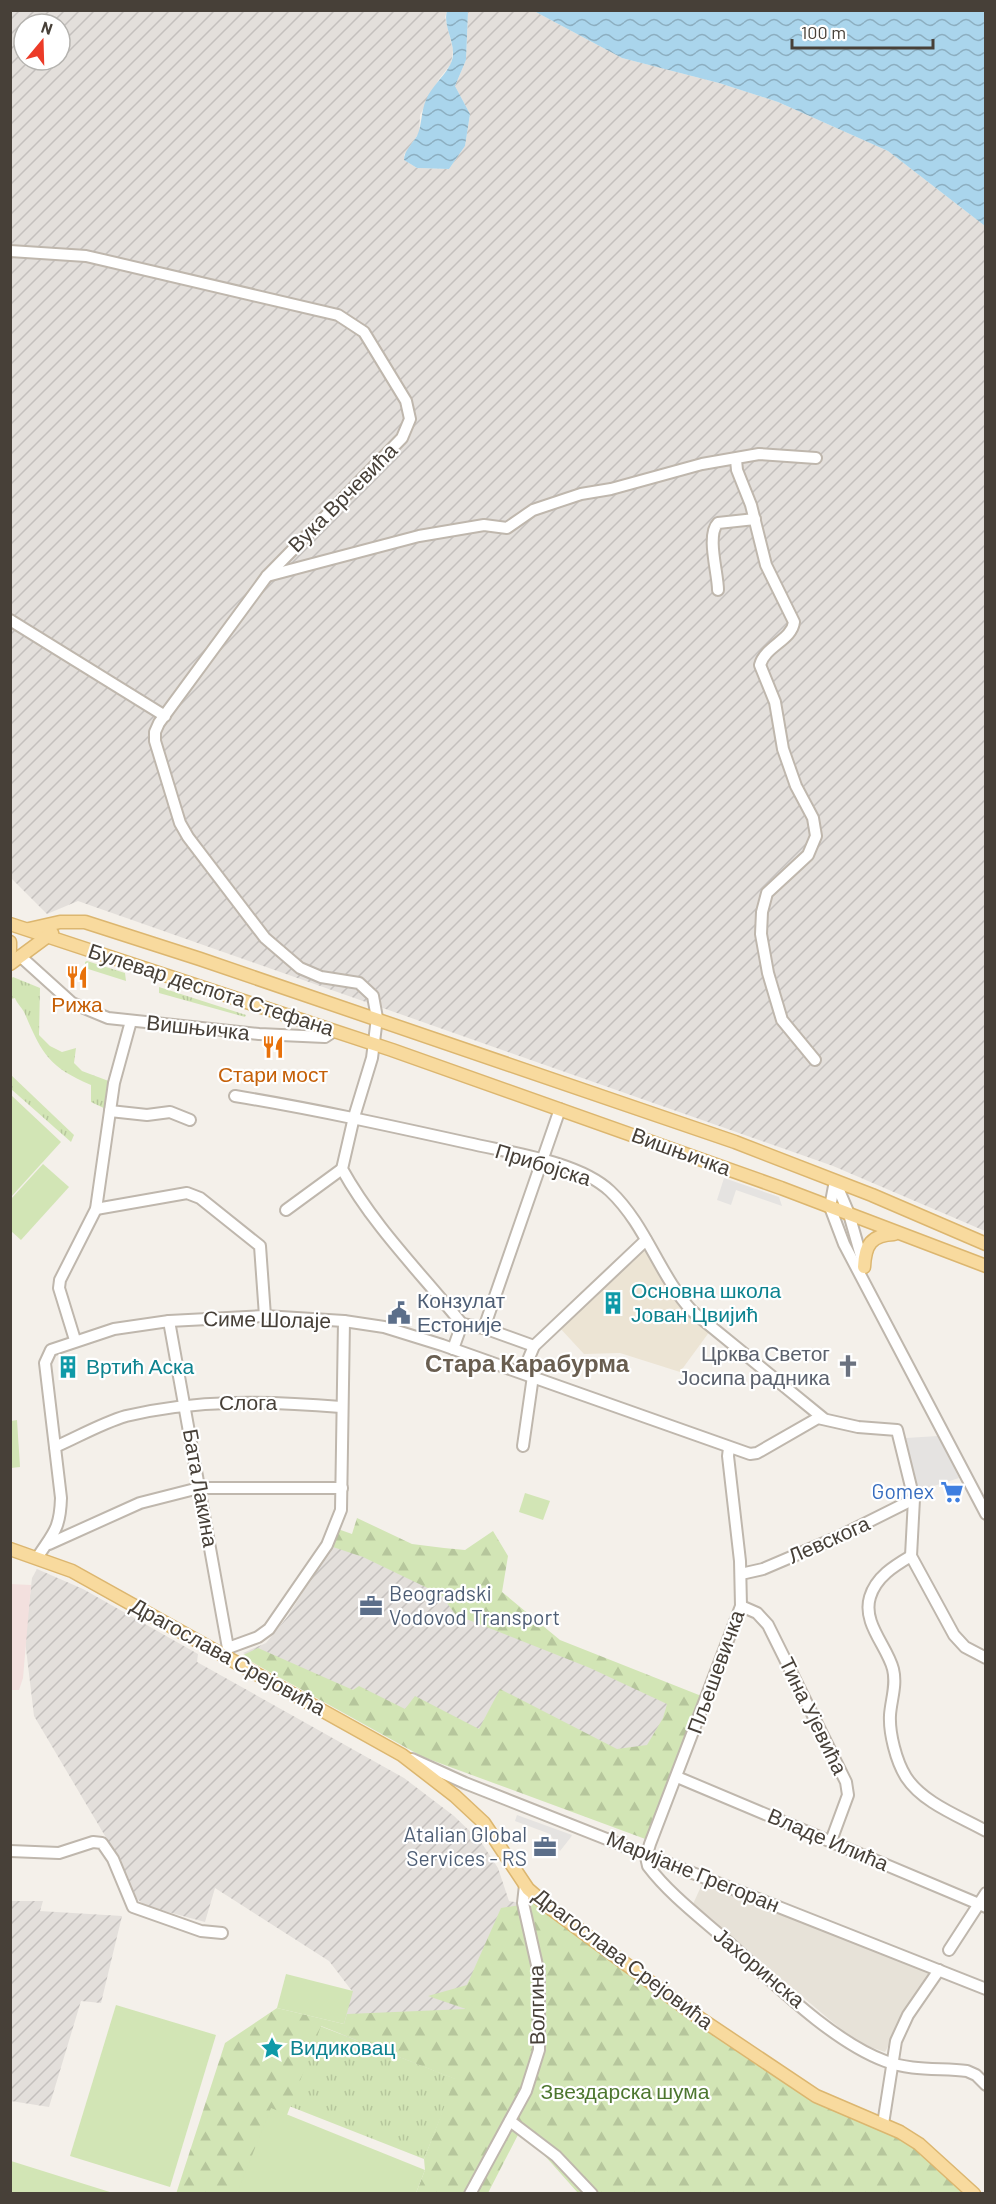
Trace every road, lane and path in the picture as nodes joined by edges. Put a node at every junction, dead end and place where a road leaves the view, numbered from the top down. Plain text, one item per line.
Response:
1 (10, 251) edge
2 (816, 458) dead end
3 (736, 460) junction
4 (755, 519) junction
5 (267, 576) junction
6 (718, 590) dead end
7 (10, 620) edge
8 (165, 716) junction
9 (74, 921) junction
10 (16, 926) edge
11 (47, 937) junction
12 (10, 942) edge
13 (14, 957) edge
14 (376, 1018) junction
15 (131, 1021) junction
16 (334, 1030) junction
17 (374, 1044) junction
18 (816, 1060) dead end
19 (236, 1096) dead end
20 (560, 1110) junction
21 (110, 1111) junction
22 (354, 1117) junction
23 (190, 1120) dead end
24 (542, 1161) junction
25 (342, 1169) junction
26 (835, 1181) junction
27 (830, 1207) junction
28 (96, 1209) junction
29 (286, 1210) dead end
30 (849, 1214) junction
31 (896, 1234) junction
32 (646, 1240) junction
33 (986, 1244) edge
34 (986, 1266) edge
35 (864, 1267) junction
36 (880, 1312) junction
37 (265, 1316) junction
38 (169, 1321) junction
39 (344, 1321) junction
40 (462, 1324) junction
41 (484, 1328) junction
42 (75, 1340) junction
43 (534, 1346) junction
44 (453, 1349) junction
45 (528, 1374) junction
46 (186, 1406) junction
47 (341, 1407) junction
48 (823, 1418) junction
49 (522, 1446) dead end
50 (55, 1448) junction
51 (729, 1448) junction
52 (199, 1488) junction
53 (342, 1488) junction
54 (914, 1499) junction
55 (986, 1514) edge
56 (49, 1544) junction
57 (10, 1549) edge
58 (911, 1556) junction
59 (37, 1558) junction
60 (741, 1574) junction
61 (741, 1606) junction
62 (226, 1651) junction
63 (986, 1658) edge
64 (402, 1755) junction
65 (677, 1777) junction
66 (986, 1831) edge
67 (831, 1841) junction
68 (10, 1851) edge
69 (647, 1853) junction
70 (525, 1885) junction
71 (986, 1893) edge
72 (982, 1905) edge
73 (222, 1933) dead end
74 (949, 1950) dead end
75 (939, 1970) junction
76 (986, 1989) edge
77 (891, 2063) junction
78 (986, 2085) edge
79 (510, 2121) junction
80 (883, 2124) junction
81 (470, 2193) edge
82 (592, 2193) edge
83 (974, 2193) edge

1 - 5 street, Вука Врчевића
2 - 3 street
3 - 4 street
3 - 5 street
4 - 6 street
4 - 18 street
5 - 8 street, Вука Врчевића
7 - 8 street
8 - 14 street, Вука Врчевића
9 - 10 main road, Булевар деспота Стефана
9 - 11 main road, Булевар деспота Стефана
9 - 14 main road, Булевар деспота Стефана
10 - 11 main road, Булевар деспота Стефана
11 - 13 main road
11 - 16 main road, Булевар деспота Стефана
12 - 13 main road
13 - 15 street
14 - 17 street, Вука Врчевића
14 - 26 main road, Вишњичка
15 - 16 street, Вишњичка
15 - 21 street
16 - 17 main road, Булевар деспота Стефана
17 - 20 main road, Вишњичка
17 - 22 street, Вука Врчевића
19 - 22 street, Прибојска
20 - 24 street
20 - 27 main road, Вишњичка
21 - 23 street
21 - 28 street
22 - 24 street, Прибојска
22 - 25 street, Вука Врчевића
24 - 32 street, Прибојска
24 - 41 street
25 - 29 street
25 - 40 street
26 - 27 street
26 - 30 street
26 - 33 main road, Вишњичка
27 - 30 main road, Вишњичка
27 - 36 street
28 - 37 street
28 - 42 street
30 - 31 main road, Вишњичка
30 - 35 street
31 - 34 main road, Вишњичка
31 - 35 main road
32 - 43 street
32 - 48 street, Прибојска
35 - 36 street
36 - 55 street
37 - 38 street, Симе Шолаје
37 - 39 street, Симе Шолаје
38 - 42 street, Симе Шолаје
38 - 46 street, Бата Лакина
39 - 44 street, Симе Шолаје
39 - 47 street
40 - 41 street
40 - 44 street
41 - 43 street
42 - 50 street, Симе Шолаје
43 - 45 street
44 - 45 street, Симе Шолаје
45 - 49 street
45 - 51 street, Симе Шолаје
46 - 47 street, Слога
46 - 50 street, Слога
46 - 52 street, Бата Лакина
47 - 53 street
48 - 51 street, Симе Шолаје
48 - 54 street
50 - 56 street
51 - 60 street, Пљешевичка
52 - 53 street
52 - 56 street
52 - 62 street, Бата Лакина
53 - 62 street
54 - 58 street
54 - 60 street, Левскога
56 - 59 street
57 - 59 main road, Драгослава Срејовића
58 - 63 street
58 - 66 street
59 - 62 main road, Драгослава Срејовића
60 - 61 street, Пљешевичка
61 - 65 street, Пљешевичка
61 - 67 street, Тина Ујевића
62 - 64 main road, Драгослава Срејовића
64 - 69 street, Маријане Грегоран
64 - 70 main road, Драгослава Срејовића
65 - 67 street, Владе Илића
65 - 69 street, Пљешевичка
67 - 72 street, Владе Илића
68 - 73 street
69 - 75 street, Маријане Грегоран
69 - 77 street, Јахоринска
70 - 79 street, Волгина
70 - 80 main road, Драгослава Срејовића
71 - 72 street
72 - 74 street
75 - 76 street, Маријане Грегоран
75 - 77 street
77 - 78 street, Јахоринска
77 - 80 street
79 - 81 street, Волгина
79 - 82 street
80 - 83 main road, Драгослава Срејовића

